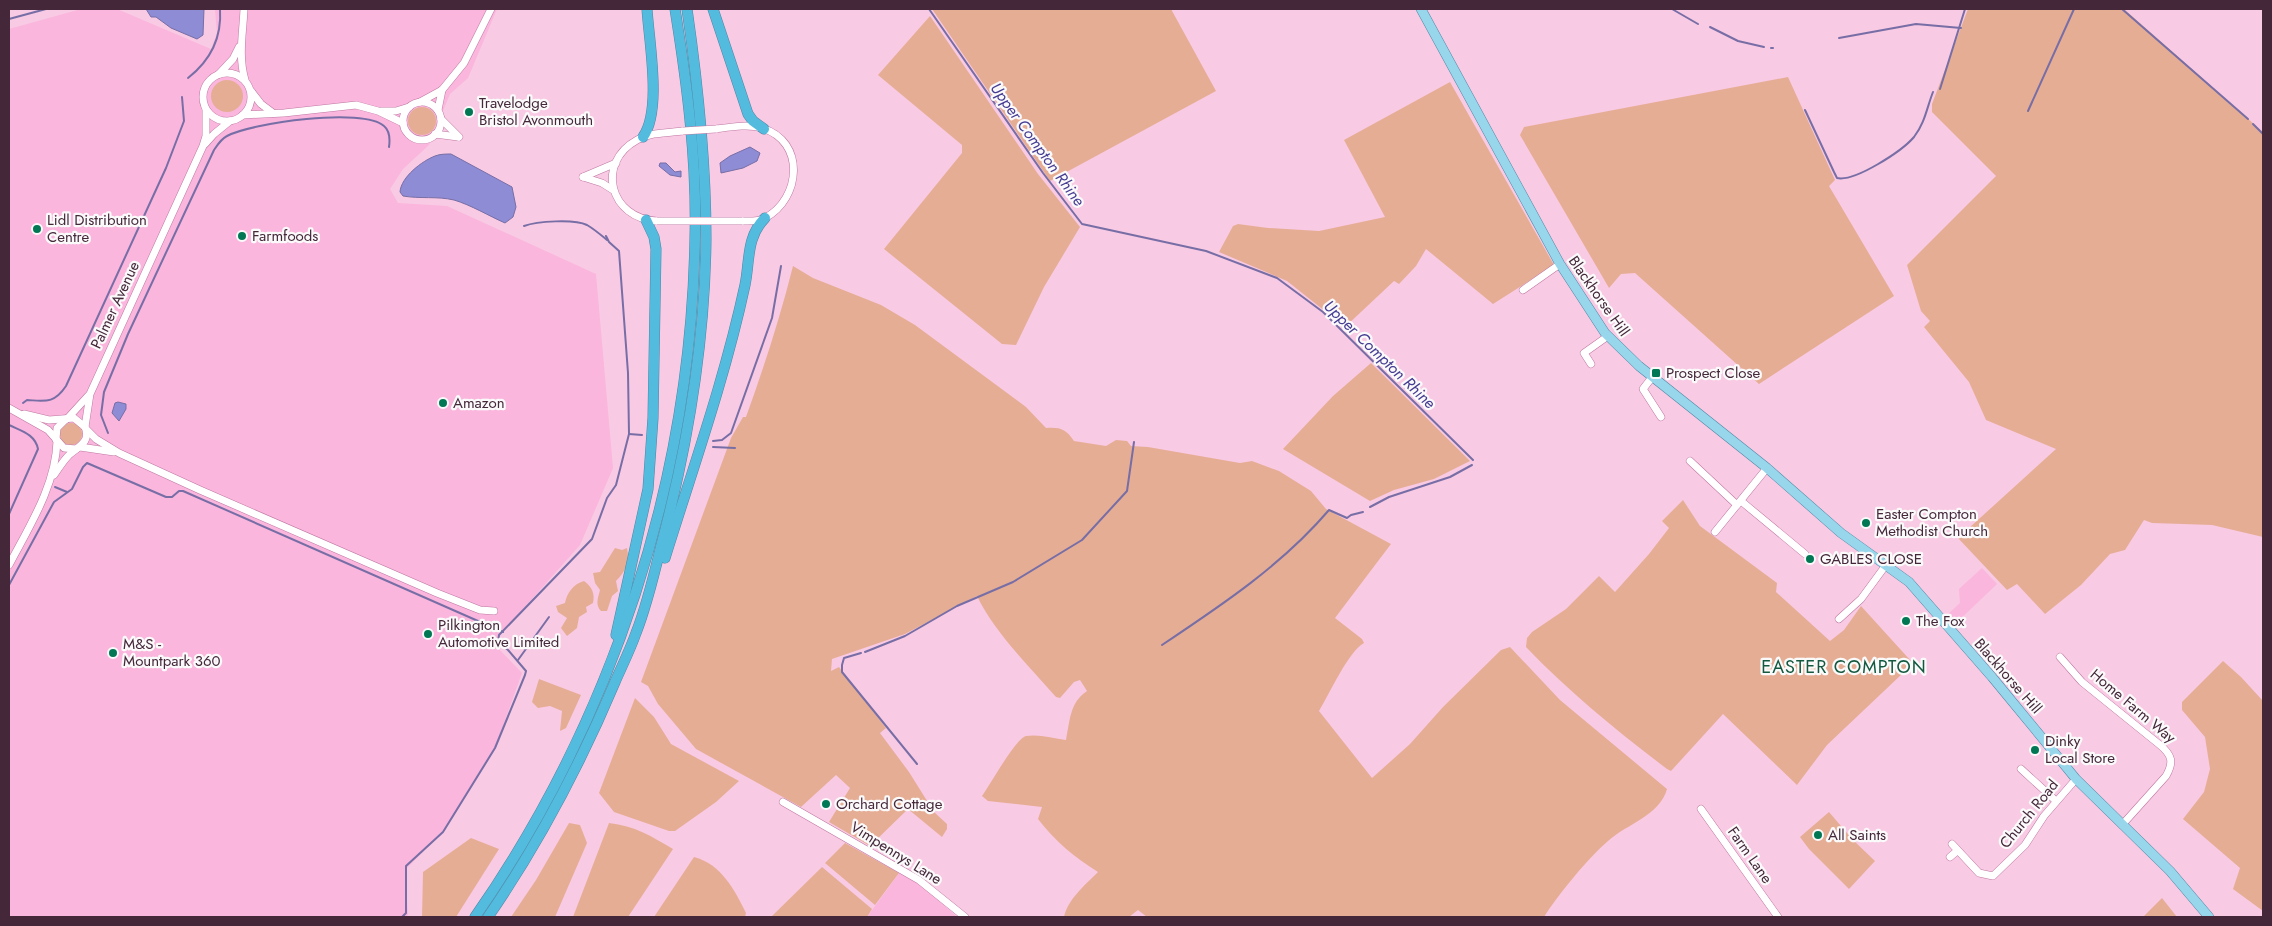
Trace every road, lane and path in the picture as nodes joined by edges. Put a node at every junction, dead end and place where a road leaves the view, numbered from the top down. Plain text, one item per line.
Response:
1 (244, 9) edge
2 (491, 9) edge
3 (647, 9) edge
4 (675, 9) edge
5 (686, 9) edge
6 (713, 9) edge
7 (1421, 9) edge
8 (240, 44) junction
9 (218, 74) junction
10 (246, 82) junction
11 (250, 90) junction
12 (442, 90) junction
13 (420, 102) junction
14 (409, 107) junction
15 (206, 110) junction
16 (438, 110) junction
17 (378, 111) junction
18 (273, 113) junction
19 (243, 115) junction
20 (441, 119) junction
21 (230, 121) junction
22 (403, 123) junction
23 (764, 129) junction
24 (436, 134) junction
25 (643, 137) junction
26 (203, 146) junction
27 (616, 163) junction
28 (614, 190) junction
29 (765, 218) junction
30 (646, 220) junction
31 (1560, 264) junction
32 (1534, 292) dead end
33 (1608, 336) junction
34 (1591, 364) dead end
35 (1653, 376) junction
36 (90, 394) junction
37 (9, 408) edge
38 (24, 414) junction
39 (1661, 417) dead end
40 (66, 419) junction
41 (86, 428) junction
42 (57, 440) junction
43 (78, 448) junction
44 (119, 453) junction
45 (1690, 461) dead end
46 (1706, 463) dead end
47 (1767, 468) junction
48 (1700, 470) junction
49 (50, 480) junction
50 (1739, 503) junction
51 (1715, 532) dead end
52 (1805, 554) dead end
53 (9, 565) edge
54 (1886, 565) junction
55 (494, 610) dead end
56 (1838, 619) dead end
57 (636, 633) junction
58 (2060, 657) dead end
59 (610, 665) junction
60 (2021, 769) dead end
61 (2076, 779) junction
62 (2056, 801) junction
63 (783, 802) dead end
64 (1701, 809) dead end
65 (2122, 825) junction
66 (1952, 844) dead end
67 (1958, 851) junction
68 (1950, 857) dead end
69 (475, 917) edge
70 (488, 917) edge
71 (965, 917) edge
72 (1778, 917) edge
73 (2209, 917) edge

1 - 8 street
2 - 12 street
3 - 25 highway
4 - 59 highway
5 - 57 highway
6 - 23 highway
7 - 31 main road, Blackhorse Hill
8 - 9 street
8 - 10 street
9 - 10 street
9 - 15 street
10 - 11 street
11 - 18 street
11 - 19 street
12 - 13 street
12 - 16 street
13 - 14 street
13 - 16 street
14 - 17 street
14 - 22 street
15 - 21 street
15 - 26 street, Palmer Avenue
16 - 20 street
17 - 18 street
17 - 22 street
18 - 19 street
19 - 21 street
20 - 24 street
20 - 24 street
21 - 26 street, Palmer Avenue
22 - 24 street
23 - 25 street, bridge
23 - 29 street
25 - 27 street
26 - 36 street, Palmer Avenue
27 - 28 street
27 - 28 street
28 - 30 street
29 - 30 street, bridge
29 - 57 highway
30 - 59 highway
31 - 32 street
31 - 33 main road, Blackhorse Hill
33 - 34 street
33 - 35 main road, Blackhorse Hill
35 - 39 street
35 - 47 main road, Blackhorse Hill
36 - 40 street
36 - 41 street
37 - 38 street
38 - 40 street
38 - 42 street
40 - 41 street
40 - 42 street
41 - 43 street
41 - 44 street
42 - 43 street
42 - 49 street
43 - 44 street
43 - 49 street
44 - 55 street
45 - 48 street
46 - 48 street
47 - 50 street
47 - 54 main road, Blackhorse Hill
48 - 50 street
49 - 53 street
50 - 51 street
50 - 52 street
54 - 56 street
54 - 61 main road, Blackhorse Hill
57 - 70 highway
58 - 65 street, Home Farm Way
59 - 69 highway
60 - 62 street
61 - 62 street, Church Road
61 - 65 main road, Blackhorse Hill
62 - 67 street, Church Road
63 - 71 street, Vimpennys Lane
64 - 72 street, Farm Lane
65 - 73 main road, Blackhorse Hill
66 - 67 street, Church Road
67 - 68 street

